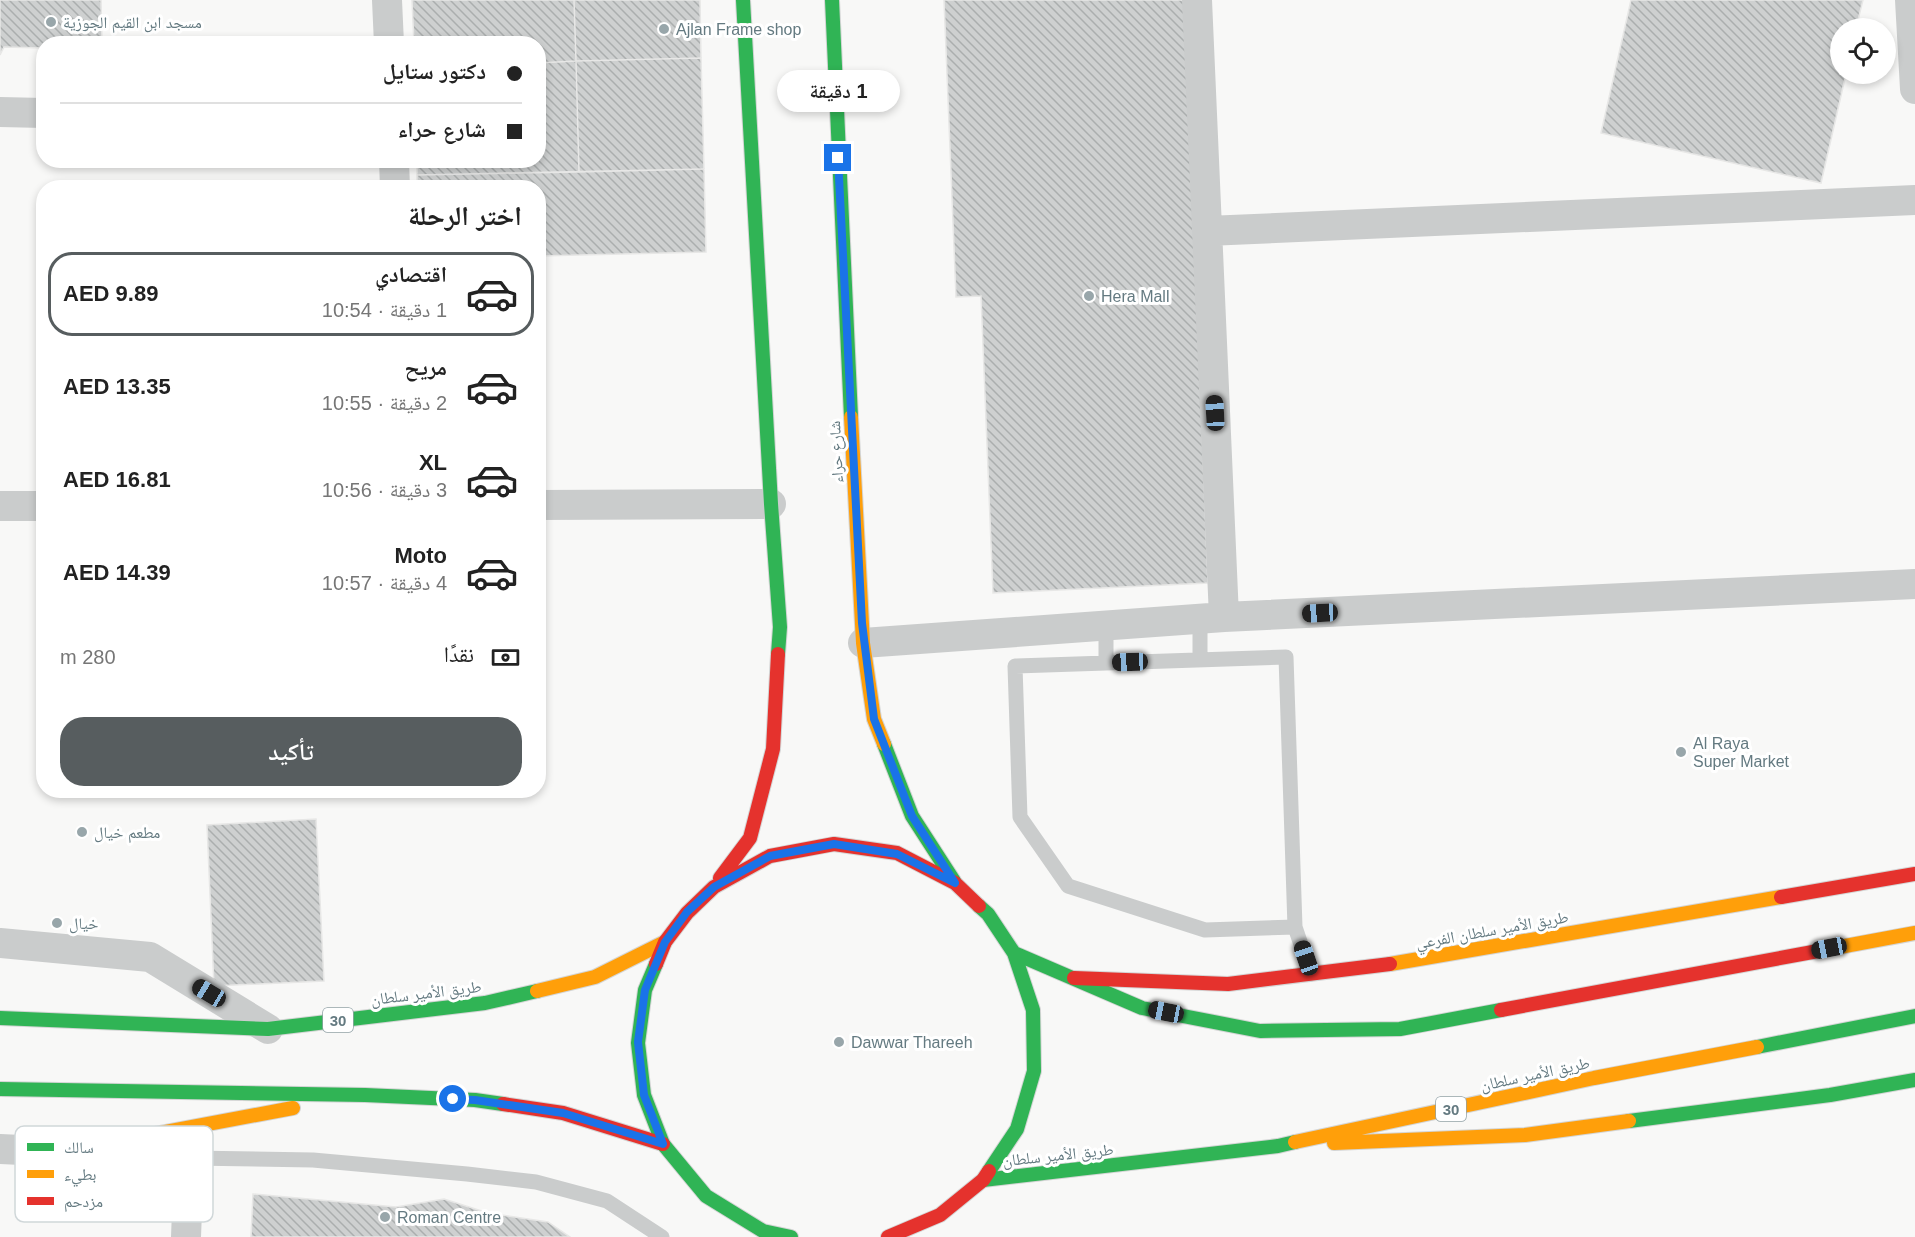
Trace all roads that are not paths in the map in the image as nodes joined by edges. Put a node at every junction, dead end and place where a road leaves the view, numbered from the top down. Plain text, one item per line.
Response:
1 (387, 0) edge
2 (743, 0) edge
3 (832, 0) edge
4 (1197, 0) edge
5 (1910, 0) edge
6 (388, 36) edge
7 (1915, 89) edge
8 (0, 112) edge
9 (36, 113) edge
10 (1915, 200) edge
11 (1207, 231) junction
12 (771, 504) junction
13 (546, 505) edge
14 (0, 506) edge
15 (36, 506) edge
16 (1915, 584) edge
17 (1212, 618) junction
18 (1106, 626) junction
19 (863, 643) junction
20 (1200, 660) junction
21 (1106, 663) junction
22 (1915, 874) edge
23 (955, 883) junction
24 (714, 887) junction
25 (1295, 927) junction
26 (1915, 933) edge
27 (665, 942) junction
28 (0, 943) edge
29 (1014, 953) junction
30 (1311, 974) junction
31 (1070, 978) junction
32 (1915, 1016) edge
33 (0, 1018) edge
34 (268, 1029) junction
35 (1915, 1080) edge
36 (0, 1089) edge
37 (365, 1095) junction
38 (199, 1126) edge
39 (663, 1144) junction
40 (1278, 1146) junction
41 (0, 1149) edge
42 (15, 1150) edge
43 (213, 1158) edge
44 (983, 1180) junction
45 (940, 1215) junction
46 (187, 1222) edge
47 (765, 1234) edge
48 (186, 1237) edge
49 (662, 1237) edge
50 (790, 1237) edge
51 (888, 1237) edge
52 (931, 1237) edge

1 - 6 street
2 - 12 main road
3 - 19 main road, شارع حراء
4 - 11 street
5 - 7 street
8 - 9 street
10 - 11 street
11 - 17 street
12 - 13 street
12 - 24 main road
14 - 15 street
16 - 17 street
17 - 18 street
17 - 20 lane
18 - 19 street
18 - 21 lane
19 - 23 main road, شارع حراء
20 - 21 lane
20 - 25 lane
21 - 25 lane
22 - 30 main road, طريق الأمير سلطان الفرعي
23 - 24 main road
23 - 29 main road
24 - 27 main road
25 - 30 lane
26 - 31 main road
27 - 34 main road, طريق الأمير سلطان / 30
27 - 39 main road
28 - 34 street
29 - 31 main road
29 - 44 main road
30 - 31 main road, طريق الأمير سلطان الفرعي
32 - 40 main road, طريق الأمير سلطان / 30
33 - 34 main road, طريق الأمير سلطان / 30
35 - 40 main road
36 - 37 main road
37 - 38 main road
37 - 39 main road
39 - 47 main road
40 - 44 main road, طريق الأمير سلطان / 30
41 - 42 street
43 - 49 lane
44 - 45 main road
45 - 51 main road
45 - 52 main road
46 - 48 street
47 - 50 main road

